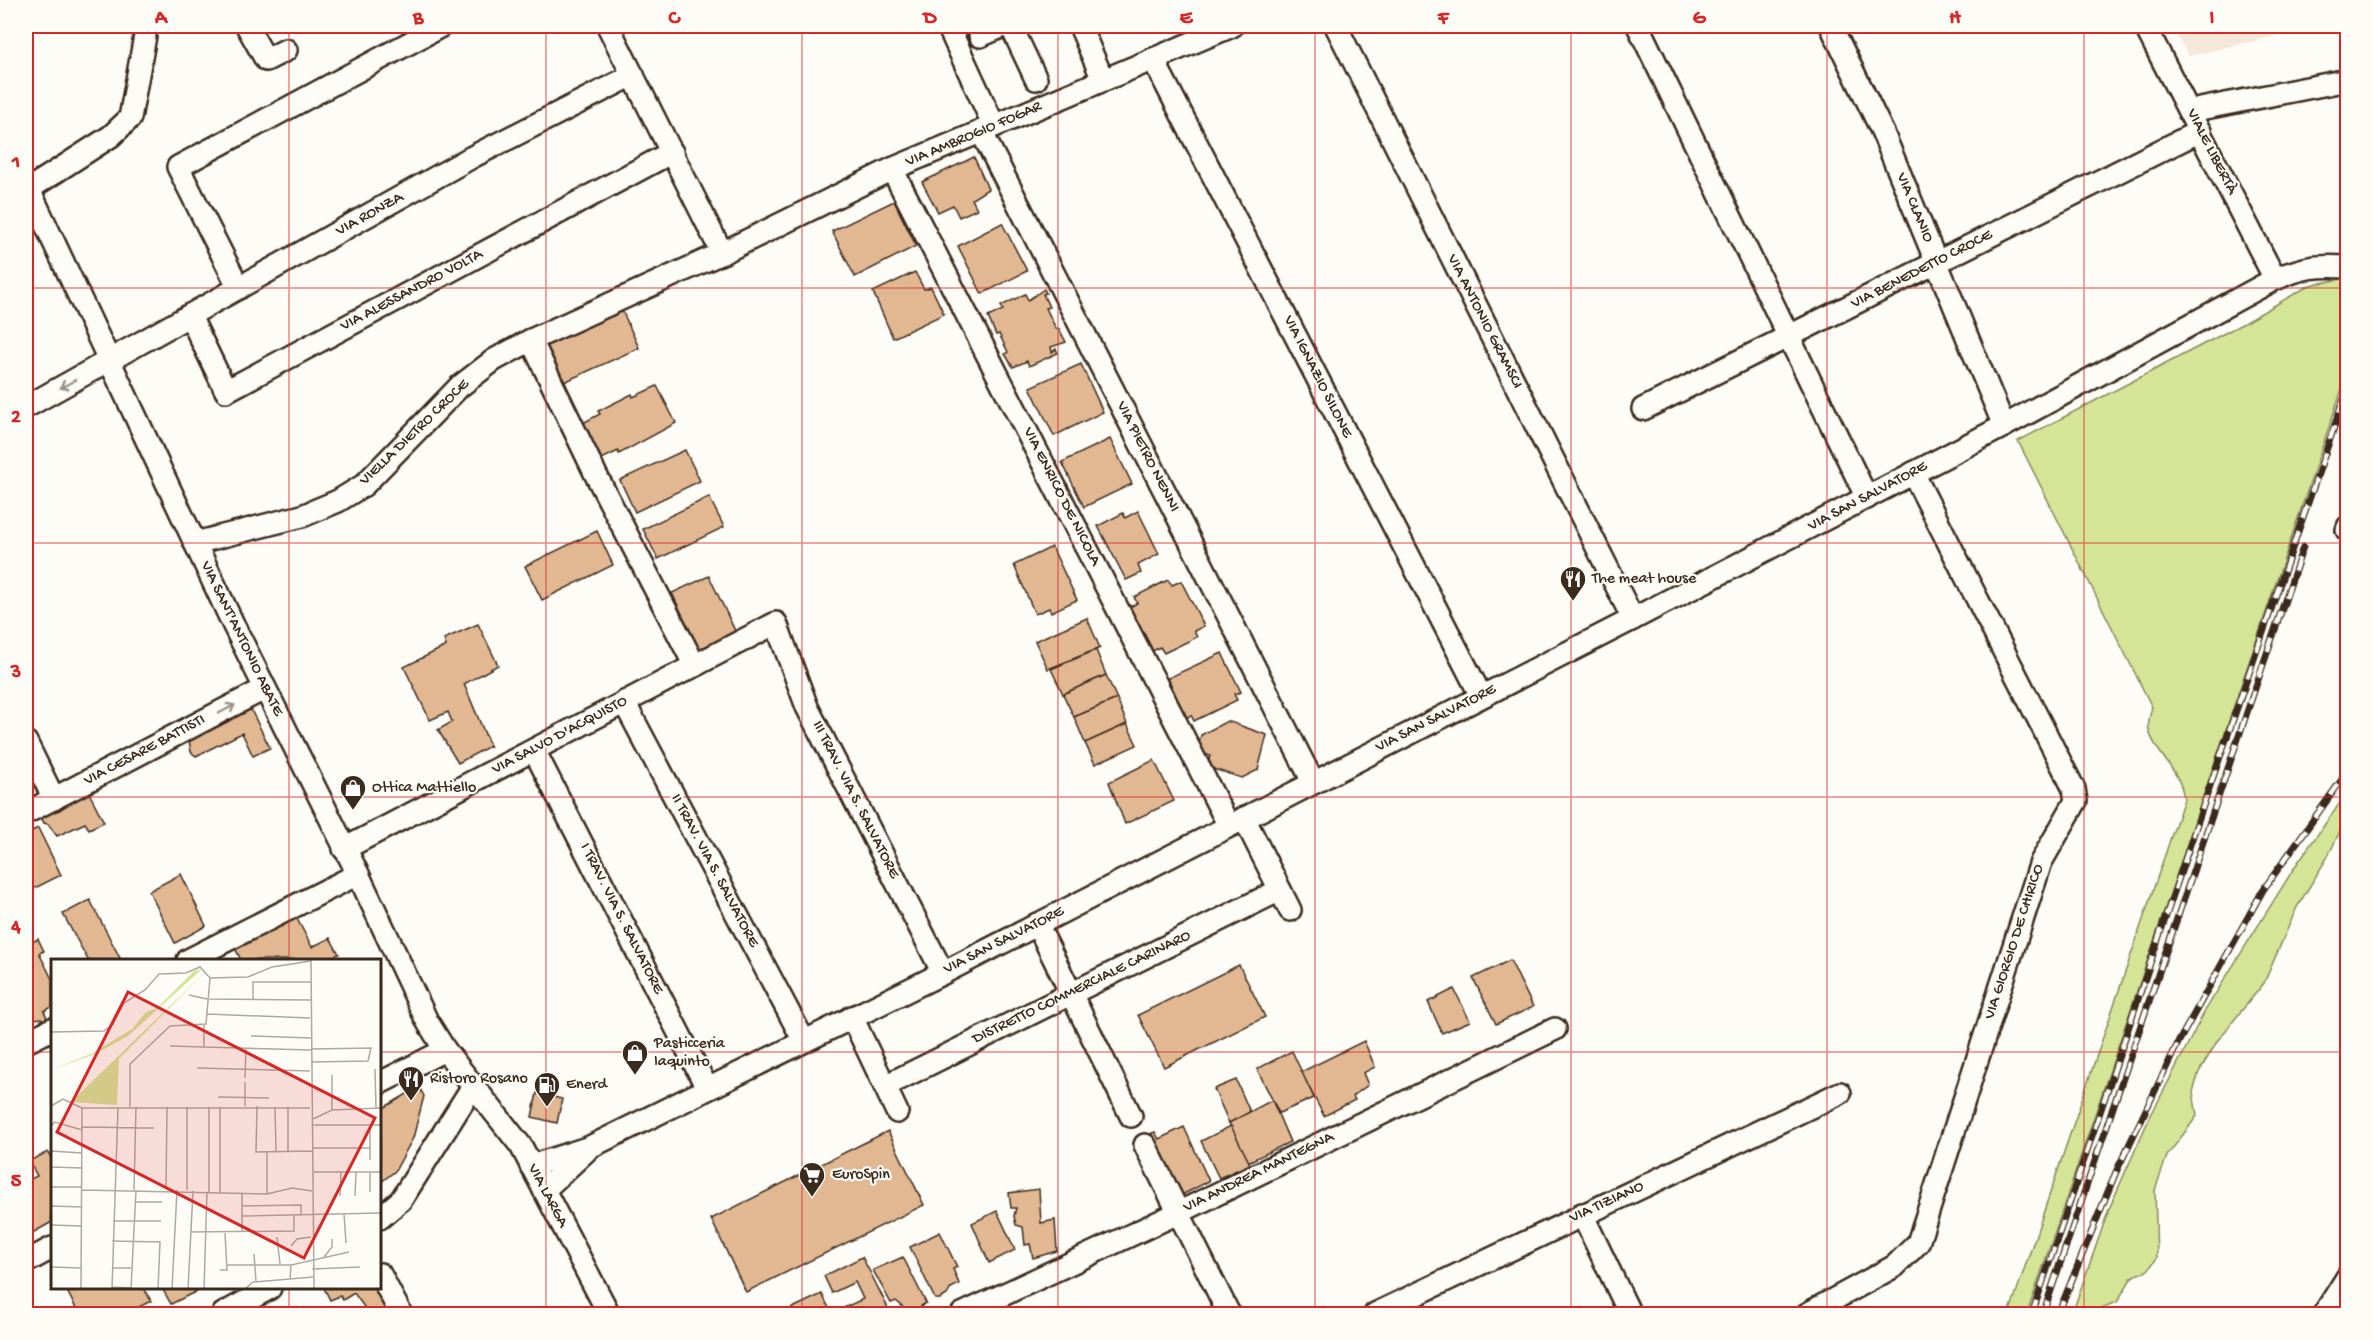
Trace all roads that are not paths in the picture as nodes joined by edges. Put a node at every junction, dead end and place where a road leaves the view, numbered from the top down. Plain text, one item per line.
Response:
1 (247, 26) edge
2 (441, 26) edge
3 (608, 26) edge
4 (948, 26) edge
5 (1003, 26) edge
6 (1011, 26) edge
7 (1080, 26) edge
8 (1230, 26) edge
9 (1336, 26) edge
10 (1638, 26) edge
11 (1832, 26) edge
12 (2145, 26) edge
13 (145, 36) dead end
14 (980, 36) dead end
15 (286, 50) dead end
16 (1153, 59) junction
17 (633, 75) junction
18 (1036, 79) dead end
19 (1103, 80) junction
20 (2348, 80) edge
21 (2190, 111) junction
22 (988, 128) junction
23 (2200, 131) junction
24 (672, 152) junction
25 (892, 169) junction
26 (27, 186) edge
27 (722, 253) junction
28 (1937, 262) junction
29 (2348, 267) edge
30 (2275, 279) junction
31 (239, 288) junction
32 (190, 316) junction
33 (1789, 336) junction
34 (531, 340) junction
35 (110, 362) junction
36 (26, 407) edge
37 (1643, 409) dead end
38 (2004, 426) junction
39 (1913, 473) junction
40 (1867, 498) junction
41 (195, 543) junction
42 (1633, 619) junction
43 (776, 623) joint
44 (695, 666) junction
45 (264, 689) junction
46 (1481, 696) junction
47 (624, 702) junction
48 (26, 742) edge
49 (534, 750) junction
50 (1313, 783) junction
51 (54, 799) junction
52 (26, 813) edge
53 (1237, 822) junction
54 (344, 849) junction
55 (358, 874) junction
56 (1280, 890) junction
57 (1290, 910) dead end
58 (1037, 924) junction
59 (190, 959) edge
60 (943, 973) junction
61 (1072, 994) junction
62 (852, 1017) junction
63 (1555, 1029) dead end
64 (51, 1030) edge
65 (804, 1041) junction
66 (26, 1042) edge
67 (445, 1050) junction
68 (381, 1082) edge
69 (473, 1086) junction
70 (885, 1086) junction
71 (707, 1088) junction
72 (1840, 1093) dead end
73 (897, 1112) dead end
74 (1131, 1116) dead end
75 (1145, 1145) dead end
76 (590, 1147) junction
77 (531, 1166) junction
78 (544, 1190) junction
79 (1178, 1213) junction
80 (1582, 1214) junction
81 (381, 1217) edge
82 (51, 1249) edge
83 (26, 1262) edge
84 (2348, 1276) edge
85 (381, 1277) edge
86 (267, 1289) edge
87 (224, 1314) edge
88 (401, 1314) edge
89 (609, 1314) edge
90 (962, 1314) edge
91 (1229, 1314) edge
92 (1375, 1314) edge
93 (1630, 1314) edge
94 (1807, 1314) edge
95 (2324, 1314) edge

1 - 15 street
2 - 31 street
3 - 17 street
4 - 22 street, VIA PIETRO NENNI
5 - 14 street
6 - 18 street
7 - 19 street
8 - 16 street, VIA AMBROGIO FOGAR
9 - 42 street, VIA ANTONIO GRAMSCI
10 - 33 street
11 - 28 street, VIA CLANIO
12 - 21 street, VIALE LIBERTÀ
13 - 26 street
16 - 19 street, VIA AMBROGIO FOGAR
16 - 46 street, VIA IGNAZIO SILONE
17 - 24 street
17 - 31 street, VIA RONZA
19 - 22 street, VIA AMBROGIO FOGAR
20 - 21 street
21 - 23 street, VIALE LIBERTÀ
22 - 25 street, VIA AMBROGIO FOGAR
22 - 50 street, VIA PIETRO NENNI
23 - 28 street, VIA BENEDETTO CROCE
23 - 30 street, VIALE LIBERTÀ
24 - 27 street
24 - 32 street, VIA ALESSANDRO VOLTA
25 - 27 street, VIA AMBROGIO FOGAR
25 - 53 street, VIA ENRICO DE NICOLA
26 - 35 street, VIA SANT'ANTONIO ABATE
27 - 34 street, VIELLA DIETRO CROCE
28 - 33 street, VIA BENEDETTO CROCE
28 - 38 street, VIA CLANIO
29 - 30 street, VIA SAN SALVATORE
30 - 38 street, VIA SAN SALVATORE
31 - 32 street, VIA RONZA
32 - 35 street, VIA RONZA
33 - 37 street, VIA BENEDETTO CROCE
33 - 40 street
34 - 41 street, VIELLA DIETRO CROCE
34 - 44 street
35 -> 36 street, VIA RONZA
35 - 41 street, VIA SANT'ANTONIO ABATE
38 - 39 street, VIA SAN SALVATORE
39 - 40 street, VIA SAN SALVATORE
39 - 94 street, VIA GIORGIO DE CHIRICO
40 - 42 street, VIA SAN SALVATORE
41 - 45 street, VIA SANT'ANTONIO ABATE
42 - 46 street, VIA SAN SALVATORE
43 - 44 street, VIA SALVO D'ACQUISTO
43 - 60 street, III TRAV. VIA S. SALVATORE
44 - 47 street, VIA SALVO D'ACQUISTO
51 -> 45 street, VIA CESARE BATTISTI
45 - 54 street, VIA SANT'ANTONIO ABATE
46 - 50 street, VIA SAN SALVATORE
47 - 49 street, VIA SALVO D'ACQUISTO
47 - 65 street, II TRAV. VIA S. SALVATORE
48 - 51 street
49 - 54 street, VIA SALVO D'ACQUISTO
49 - 71 street, I TRAV. VIA S. SALVATORE
50 - 53 street, VIA SAN SALVATORE
51 - 52 street, VIA CESARE BATTISTI
53 - 56 street, VIA ENRICO DE NICOLA
53 - 58 street, VIA SAN SALVATORE
54 - 55 street, VIA SANT'ANTONIO ABATE
55 - 59 street
55 - 67 street, VIA SANT'ANTONIO ABATE
56 - 57 street, VIA ENRICO DE NICOLA
56 - 61 street, DISTRETTO COMMERCIALE CARINARO
58 - 60 street, VIA SAN SALVATORE
58 - 61 street
60 - 62 street, VIA SAN SALVATORE
61 - 70 street, DISTRETTO COMMERCIALE CARINARO
61 - 74 street
62 - 65 street, VIA SAN SALVATORE
62 - 70 street
63 - 79 street, VIA ANDREA MANTEGNA
64 - 66 street
65 - 71 street, VIA SAN SALVATORE
67 - 68 street
67 - 69 street, VIA SANT'ANTONIO ABATE
69 - 77 street, VIA LARGA
69 - 81 street
70 - 73 street
71 - 76 street, VIA SAN SALVATORE
72 - 80 street, VIA TIZIANO
75 - 79 street
76 - 77 street, VIA SAN SALVATORE
76 - 78 street, VIA SAN SALVATORE
77 - 78 street, VIA LARGA
78 - 89 street, VIA LARGA
79 - 90 street, VIA ANDREA MANTEGNA
79 - 91 street
80 - 92 street, VIA TIZIANO
80 - 93 street
82 - 83 street
84 - 95 street
85 - 88 street
86 - 87 street

